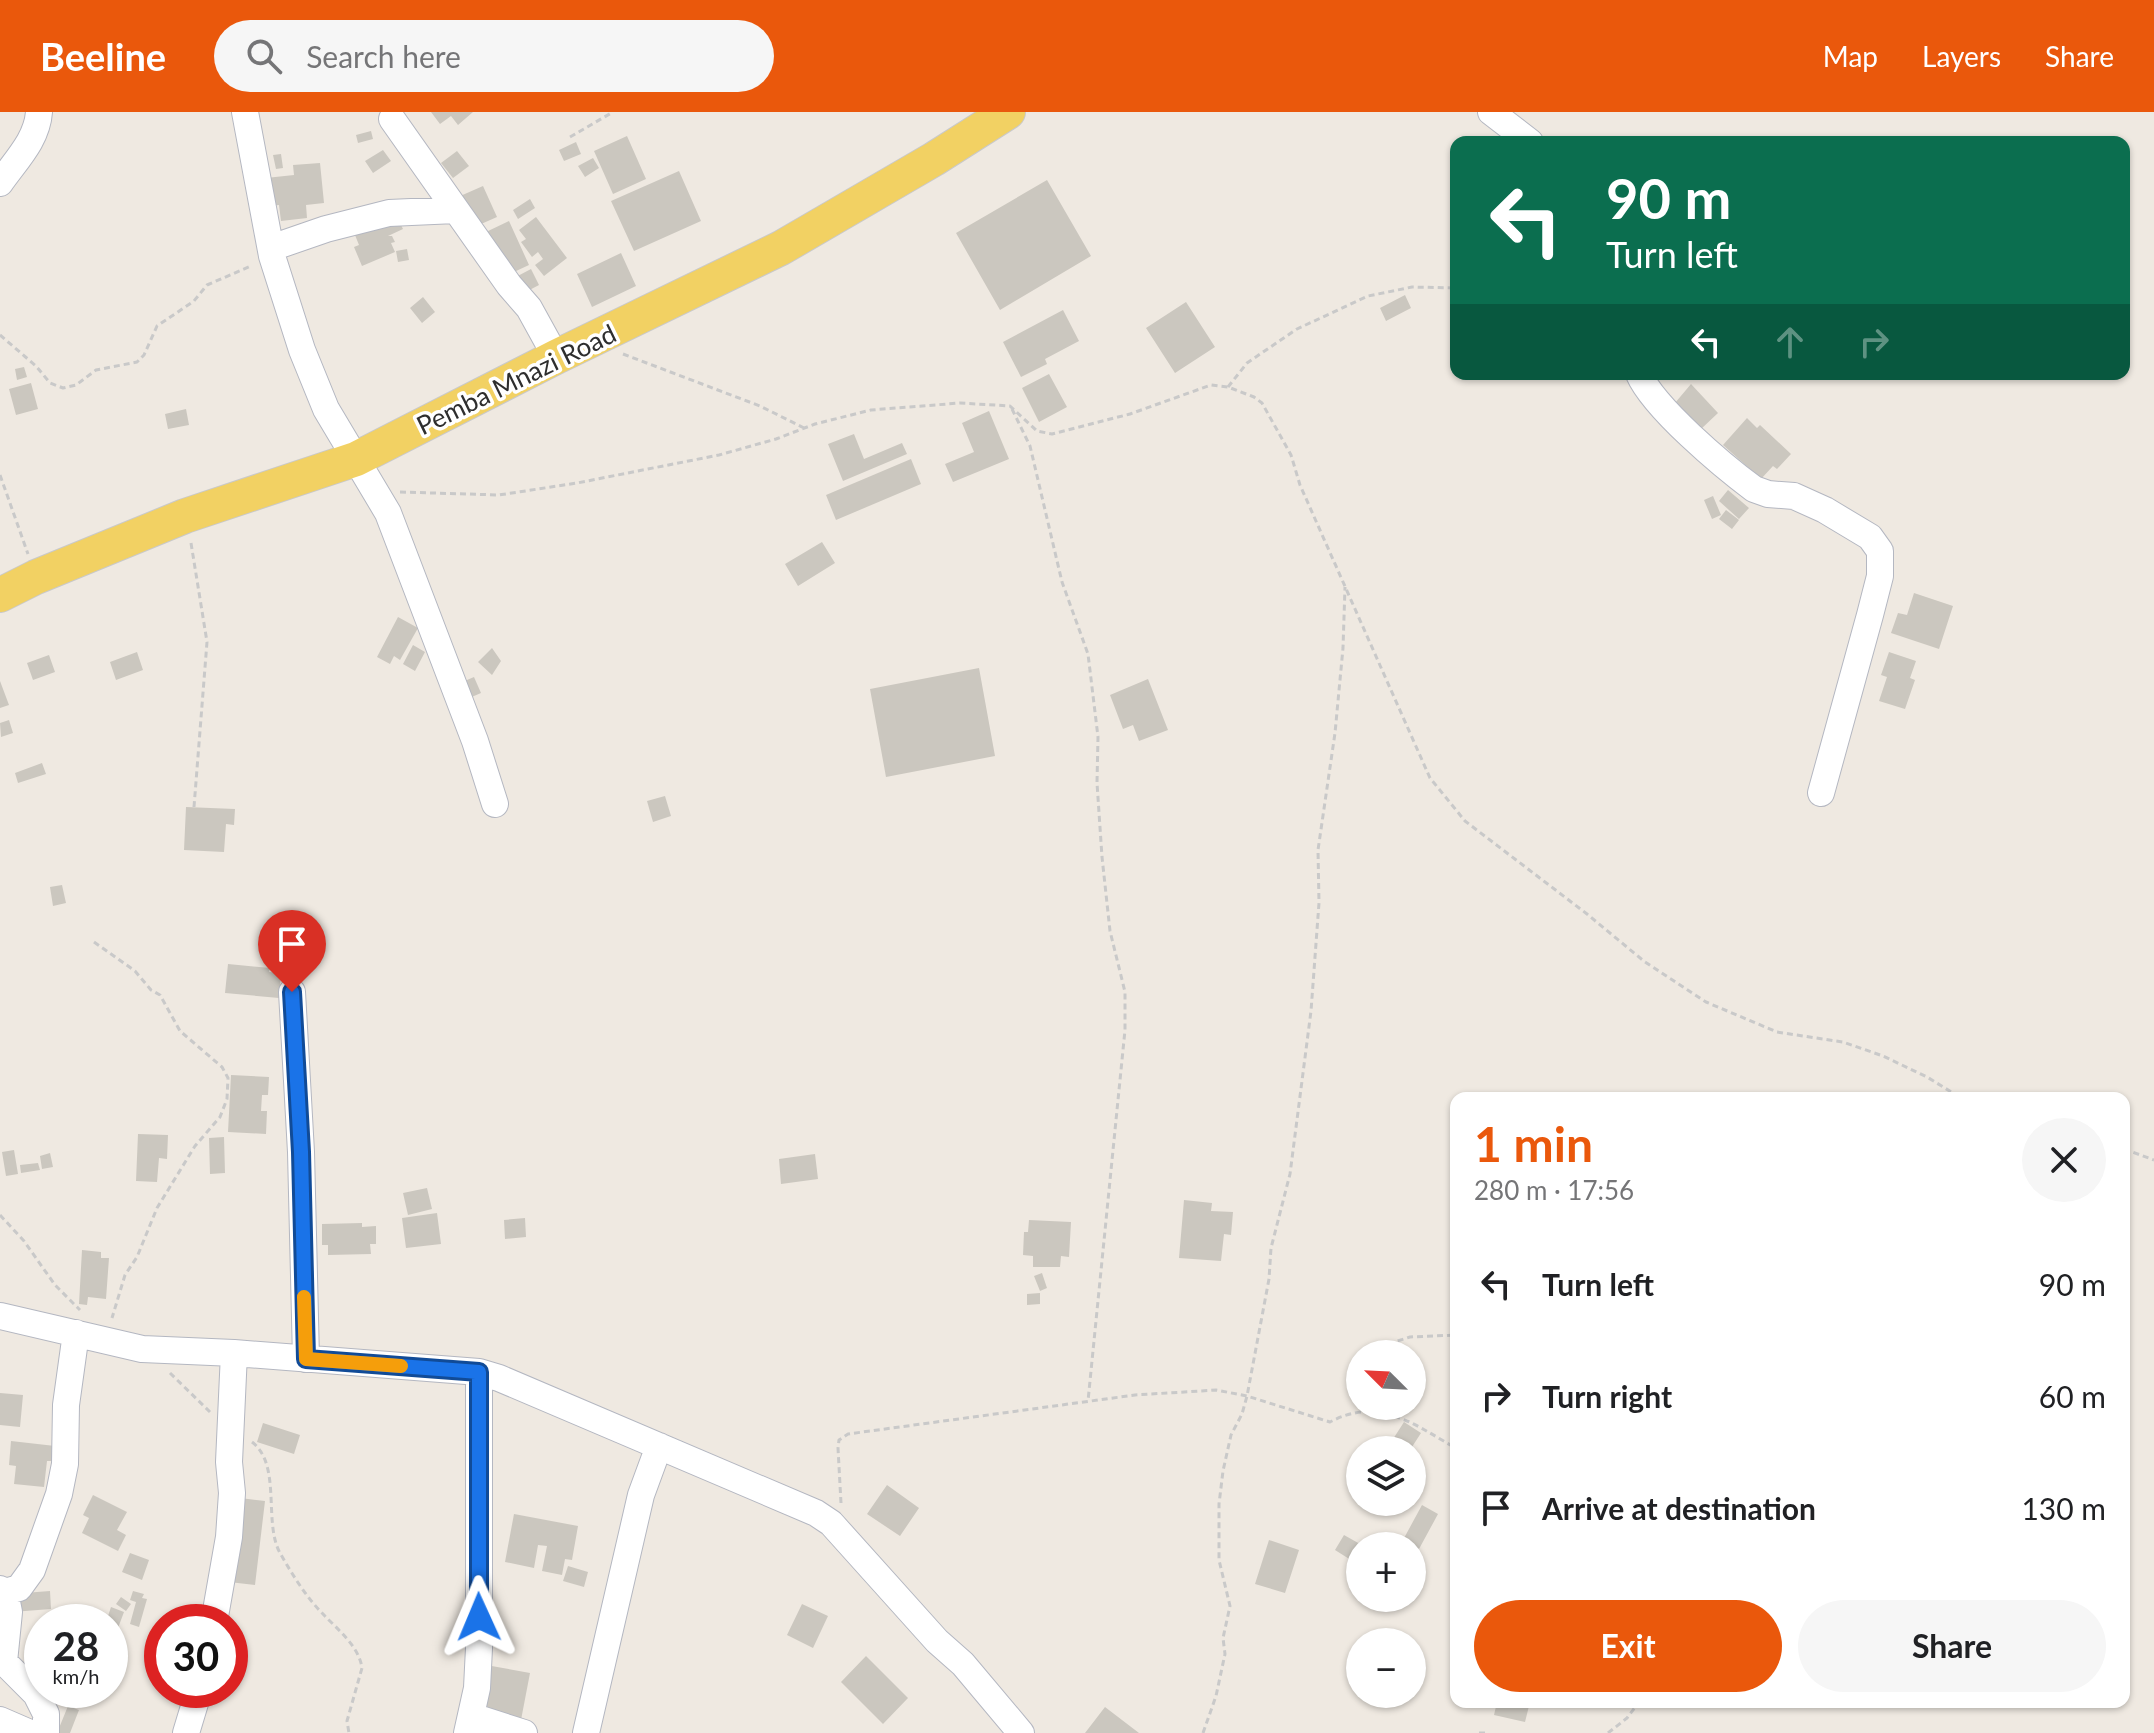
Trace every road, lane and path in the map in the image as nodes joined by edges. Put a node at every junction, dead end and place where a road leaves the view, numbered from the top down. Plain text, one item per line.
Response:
1 (39, 112) edge
2 (245, 112) edge
3 (613, 112) edge
4 (1008, 112) edge
5 (1491, 112) edge
6 (392, 119) dead end
7 (1522, 136) edge
8 (570, 137) dead end
9 (0, 183) edge
10 (456, 210) junction
11 (271, 252) junction
12 (1450, 288) edge
13 (0, 335) edge
14 (592, 341) junction
15 (556, 357) junction
16 (1642, 380) edge
17 (1228, 387) junction
18 (1010, 406) junction
19 (804, 428) junction
20 (356, 459) junction
21 (0, 475) edge
22 (376, 494) junction
23 (185, 516) junction
24 (1345, 582) junction
25 (12, 585) edge
26 (1821, 793) dead end
27 (495, 804) dead end
28 (194, 807) dead end
29 (94, 942) dead end
30 (292, 992) dead end
31 (1951, 1092) edge
32 (2130, 1151) edge
33 (2154, 1160) edge
34 (0, 1215) edge
35 (0, 1316) edge
36 (78, 1322) junction
37 (111, 1322) dead end
38 (1450, 1335) edge
39 (1400, 1340) edge
40 (142, 1349) junction
41 (234, 1353) junction
42 (306, 1359) junction
43 (479, 1372) junction
44 (1247, 1396) junction
45 (1088, 1401) junction
46 (1346, 1415) edge
47 (1407, 1420) edge
48 (231, 1427) junction
49 (1450, 1445) edge
50 (659, 1446) junction
51 (845, 1538) junction
52 (2, 1591) edge
53 (217, 1604) edge
54 (194, 1708) edge
55 (1634, 1708) edge
56 (0, 1720) edge
57 (469, 1724) edge
58 (30, 1733) edge
59 (46, 1733) edge
60 (186, 1733) edge
61 (349, 1733) edge
62 (524, 1733) edge
63 (586, 1733) edge
64 (1021, 1733) edge
65 (1203, 1733) edge
66 (1479, 1733) edge
67 (1488, 1733) edge
68 (1608, 1733) edge

1 - 9 street
2 - 11 street
3 - 8 path
4 - 14 main road, Pemba Mnazi Road
5 - 7 street
6 - 10 street
10 - 11 street
10 - 15 street
11 - 13 path
11 - 20 street
12 - 17 path
14 - 15 main road, Pemba Mnazi Road
14 - 19 path
15 - 20 main road, Pemba Mnazi Road
16 - 26 street
17 - 18 path
17 - 24 path
18 - 19 path
18 - 45 path
19 - 22 path
20 - 22 street
20 - 23 main road, Pemba Mnazi Road
21 - 25 path
22 - 27 street
23 - 25 main road, Pemba Mnazi Road
23 - 28 path
24 - 31 path
24 - 44 path
29 - 37 path
30 - 42 street
32 - 33 path
34 - 36 path
35 - 36 street
36 - 40 street
36 - 52 street
38 - 39 path
40 - 41 street
40 - 48 path
41 - 42 street
41 - 48 street
42 - 43 street
43 - 50 street
43 - 57 street
44 - 45 path
44 - 46 path
44 - 65 path
45 - 51 path
47 - 49 path
48 - 53 street
48 - 61 path
50 - 51 street
50 - 63 street
51 - 64 street
52 - 59 street
54 - 60 street
55 - 68 path
56 - 58 street
57 - 62 street
66 - 67 path

